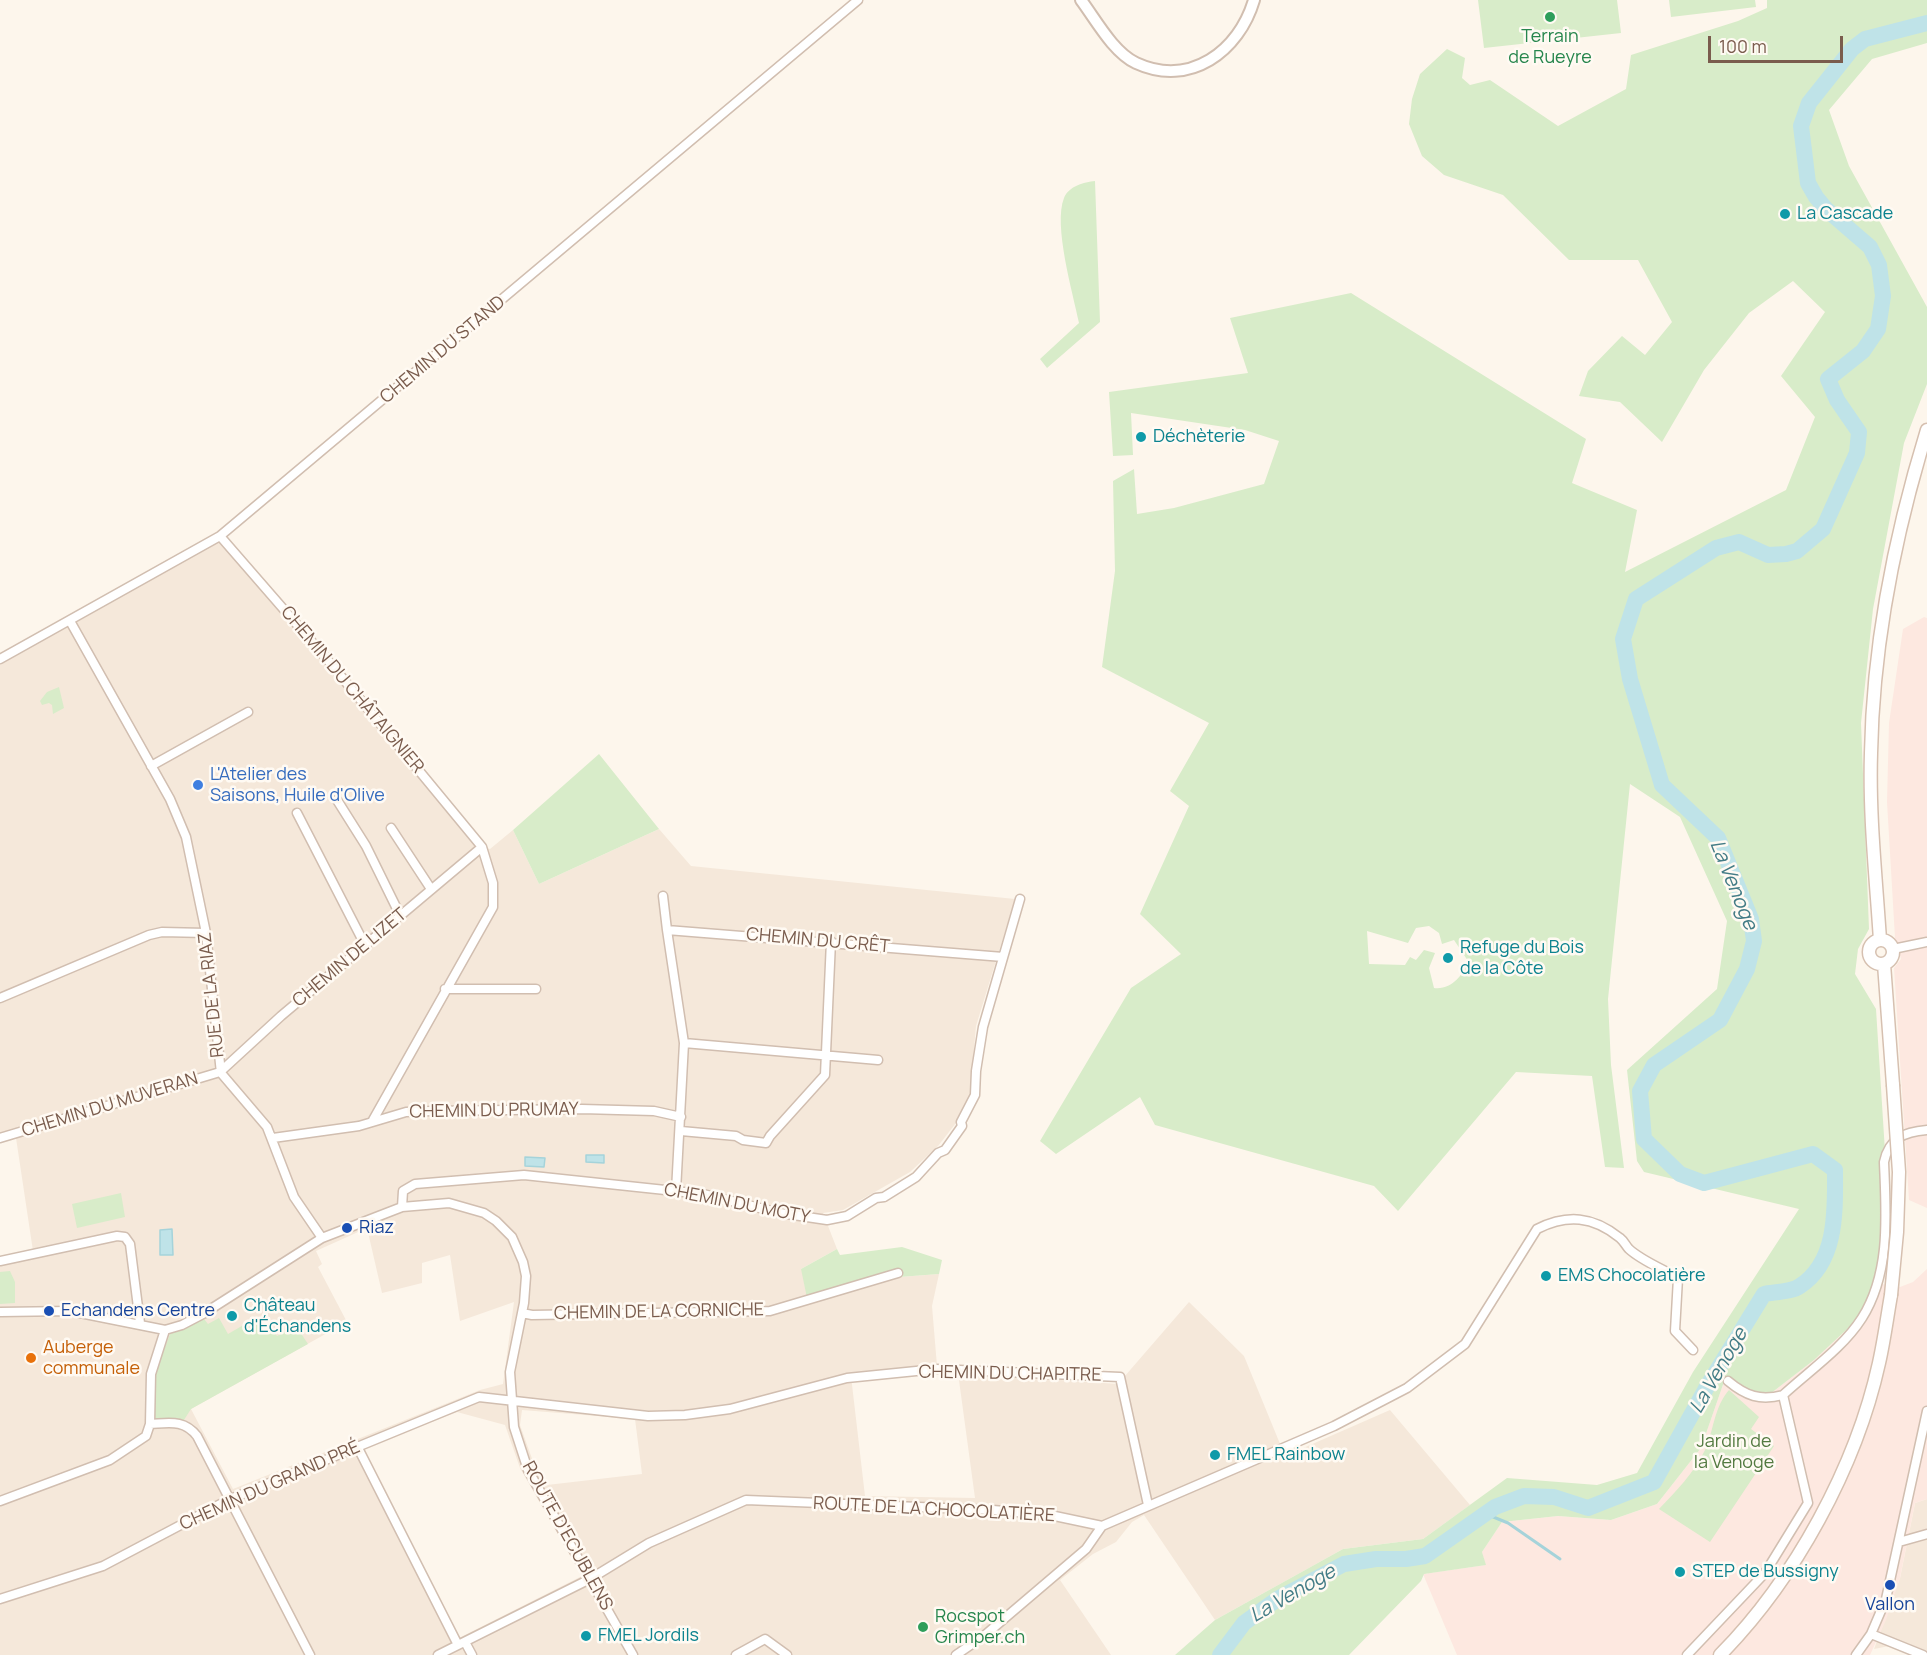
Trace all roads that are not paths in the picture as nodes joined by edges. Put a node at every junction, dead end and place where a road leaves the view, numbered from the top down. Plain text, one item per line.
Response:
1 (858, 0) edge
2 (1081, 0) edge
3 (1254, 0) edge
4 (1927, 430) edge
5 (220, 536) junction
6 (70, 621) junction
7 (0, 658) edge
8 (245, 714) dead end
9 (152, 766) junction
10 (337, 800) dead end
11 (297, 813) dead end
12 (391, 828) dead end
13 (482, 847) junction
14 (431, 889) junction
15 (663, 896) dead end
16 (1020, 899) dead end
17 (400, 915) junction
18 (667, 930) junction
19 (206, 933) junction
20 (1880, 940) junction
21 (831, 941) junction
22 (1927, 942) edge
23 (364, 945) junction
24 (1893, 949) junction
25 (1003, 957) junction
26 (1884, 964) junction
27 (445, 989) junction
28 (536, 989) dead end
29 (0, 998) edge
30 (684, 1043) junction
31 (825, 1055) junction
32 (878, 1060) dead end
33 (220, 1072) junction
34 (681, 1117) junction
35 (373, 1120) junction
36 (1927, 1130) edge
37 (681, 1131) junction
38 (0, 1138) edge
39 (273, 1138) junction
40 (676, 1191) junction
41 (402, 1207) junction
42 (322, 1238) junction
43 (0, 1261) edge
44 (898, 1273) dead end
45 (0, 1312) edge
46 (522, 1312) junction
47 (140, 1323) junction
48 (165, 1330) junction
49 (1693, 1350) dead end
50 (1728, 1382) dead end
51 (1783, 1395) junction
52 (510, 1401) junction
53 (1927, 1411) edge
54 (150, 1424) junction
55 (357, 1446) junction
56 (228, 1500) junction
57 (0, 1501) edge
58 (1149, 1505) junction
59 (1102, 1527) junction
60 (1927, 1534) edge
61 (1899, 1542) junction
62 (590, 1579) junction
63 (0, 1599) edge
64 (1871, 1634) junction
65 (462, 1644) junction
66 (310, 1655) edge
67 (438, 1655) edge
68 (472, 1655) edge
69 (633, 1655) edge
70 (736, 1655) edge
71 (786, 1655) edge
72 (957, 1655) edge
73 (1687, 1655) edge
74 (1720, 1655) edge
75 (1857, 1655) edge
76 (1923, 1655) edge

1 - 5 street, CHEMIN DU STAND
2 - 3 street
4 - 20 main road
5 - 6 street, CHEMIN DU STAND
5 - 13 street, CHEMIN DU CHÂTAIGNIER
6 - 7 street, CHEMIN DU STAND
6 - 9 street, RUE DE LA RIAZ
8 - 9 street
9 - 19 street, RUE DE LA RIAZ
10 - 17 street
11 - 23 street
12 - 14 street
13 - 14 street, CHEMIN DE LIZET
13 - 27 street
14 - 17 street, CHEMIN DE LIZET
15 - 18 street
16 - 25 street, CHEMIN DU MOTY
17 - 23 street, CHEMIN DE LIZET
18 - 21 street, CHEMIN DU CRÊT
18 - 30 street
19 - 29 street
19 - 33 street, RUE DE LA RIAZ
20 - 24 main road
20 - 26 main road
21 - 25 street, CHEMIN DU CRÊT
21 - 31 street
22 - 24 street
23 - 33 street, CHEMIN DE LIZET
24 - 26 main road
25 - 40 street, CHEMIN DU MOTY
26 - 74 main road, bridge
27 - 28 street
27 - 35 street
30 - 31 street
30 - 34 street
31 - 32 street
31 - 37 street
33 - 38 street, CHEMIN DU MUVERAN
33 - 39 street, RUE DE LA RIAZ
34 - 35 street, CHEMIN DU PRUMAY
34 - 37 street
35 - 39 street, CHEMIN DU PRUMAY
36 - 51 street
37 - 40 street
39 - 42 street, RUE DE LA RIAZ
40 - 41 street, CHEMIN DU MOTY
41 - 42 street, ROUTE D'ECUBLENS
41 - 46 street, ROUTE D'ECUBLENS
42 - 48 street, ROUTE D'ECUBLENS
43 - 47 street
44 - 46 street, CHEMIN DE LA CORNICHE
45 - 47 street
46 - 52 street, ROUTE D'ECUBLENS
47 - 48 street
48 - 54 street
49 - 58 street
50 - 51 street
51 - 73 street
52 - 55 street, CHEMIN DU GRAND PRÉ
52 - 58 street, CHEMIN DU CHAPITRE
52 - 62 street, ROUTE D'ECUBLENS
53 - 61 street
54 - 56 street
54 - 57 street
55 - 56 street, CHEMIN DU GRAND PRÉ
55 - 65 street
56 - 63 street, CHEMIN DU GRAND PRÉ
56 - 66 street
58 - 59 street
59 - 62 street, ROUTE DE LA CHOCOLATIÈRE
59 - 72 street
60 - 61 street
61 - 64 street
62 - 65 street, ROUTE DE LA CHOCOLATIÈRE
62 - 69 street, ROUTE D'ECUBLENS
64 - 75 street
64 - 76 street
65 - 67 street, ROUTE DE LA CHOCOLATIÈRE
65 - 68 street
70 - 71 street

